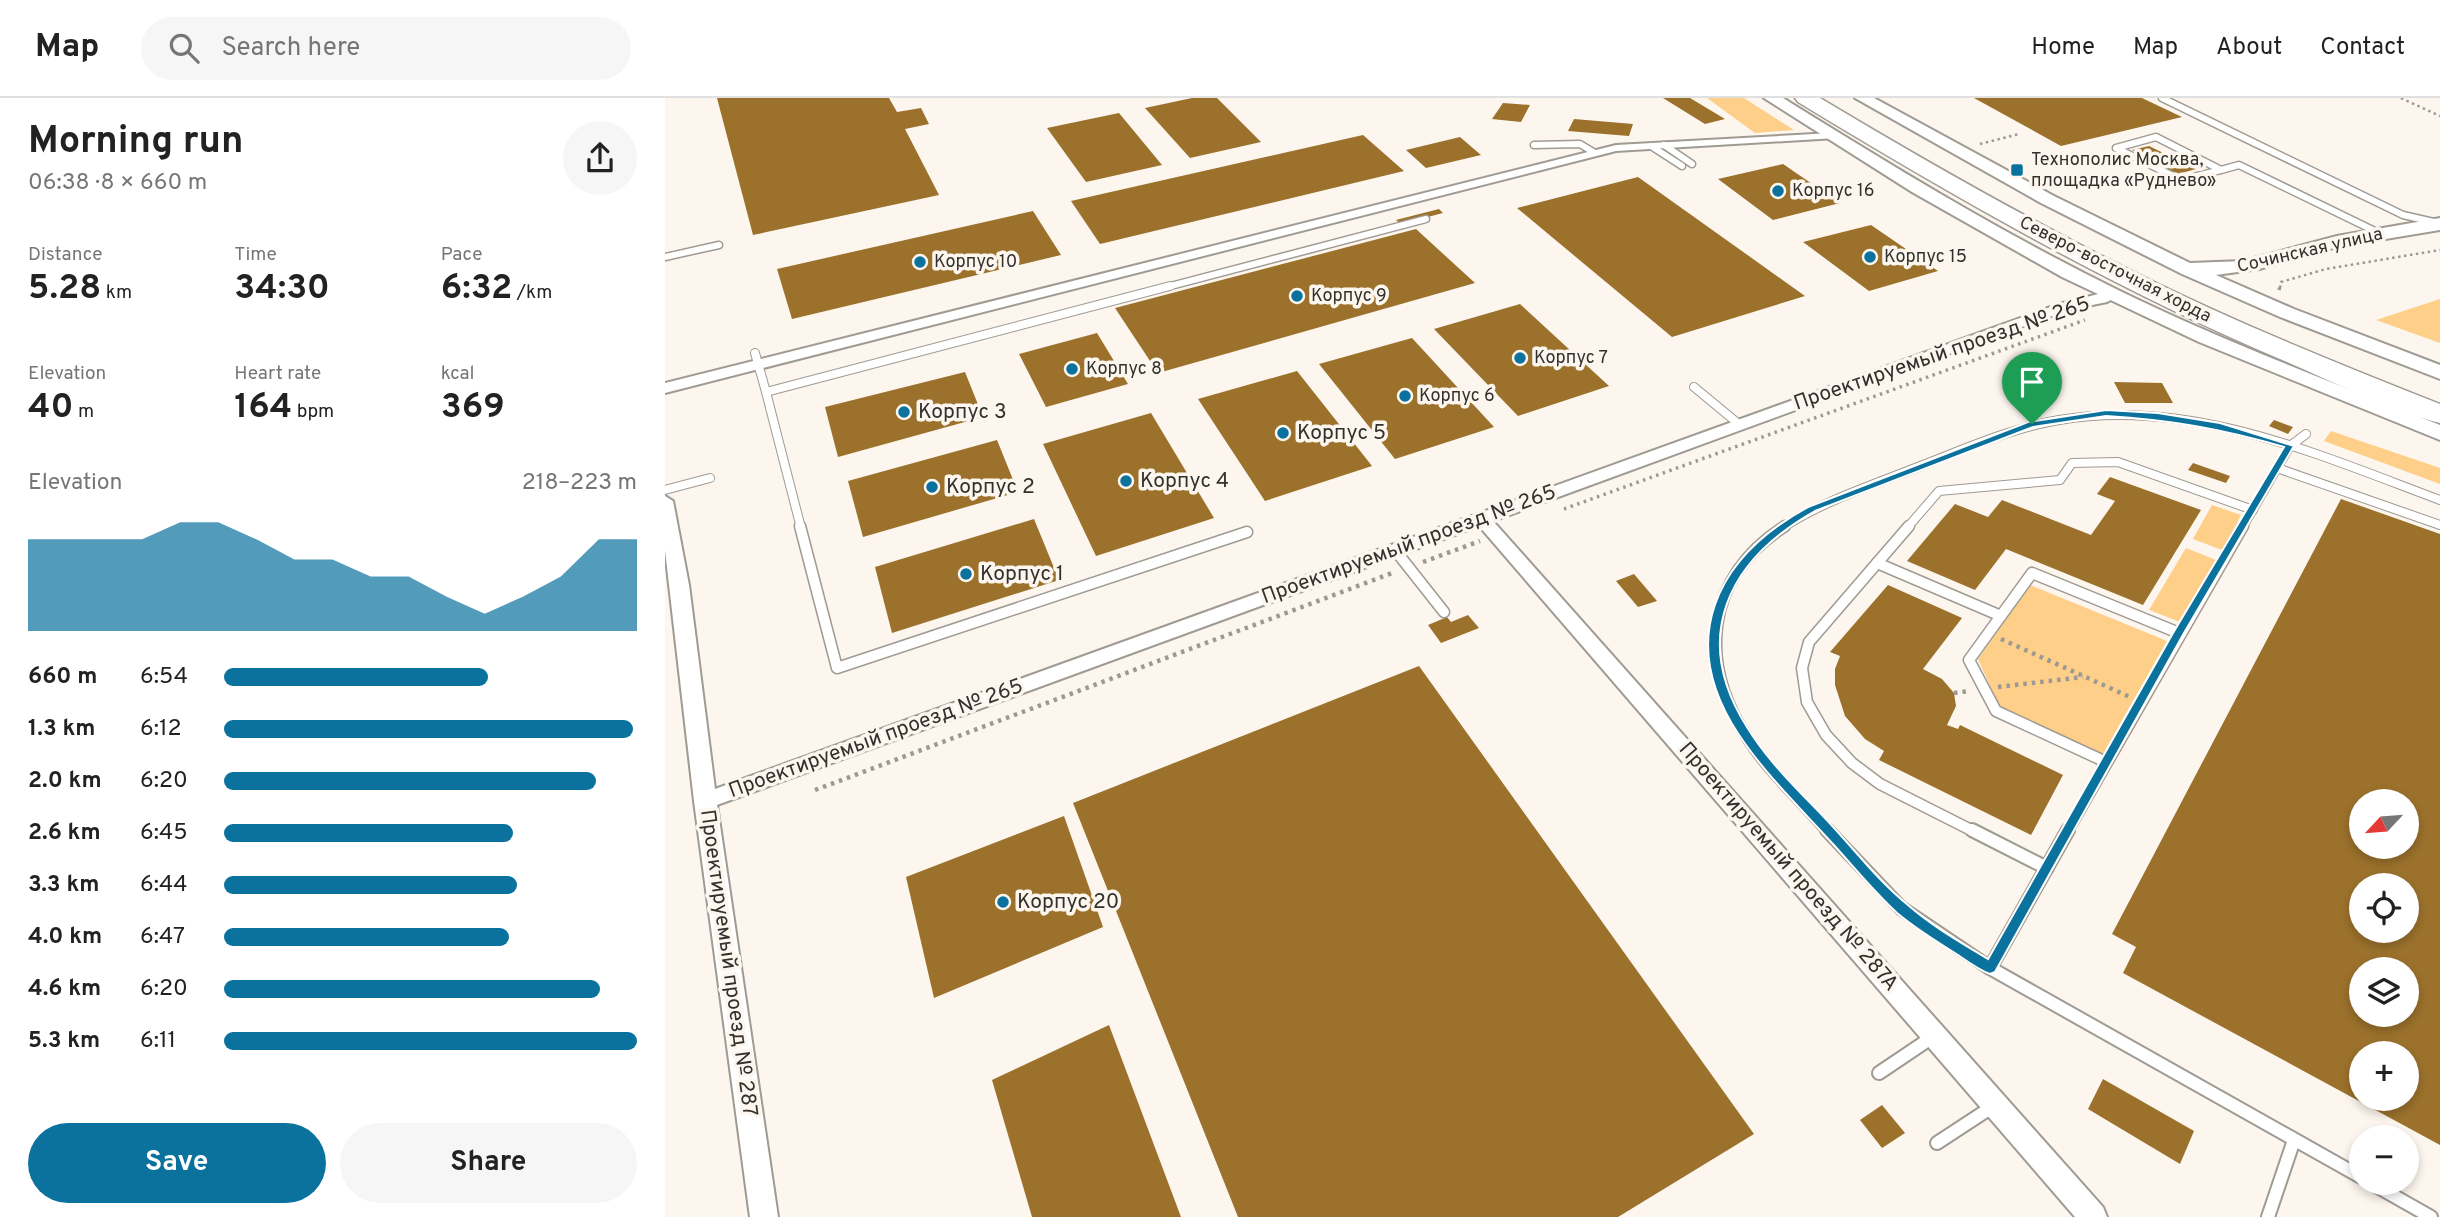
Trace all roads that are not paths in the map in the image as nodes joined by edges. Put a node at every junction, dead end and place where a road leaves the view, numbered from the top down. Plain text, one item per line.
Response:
1 (1772, 98) edge
2 (1805, 98) edge
3 (1836, 98) edge
4 (1863, 98) edge
5 (2162, 98) edge
6 (1832, 136) junction
7 (1534, 145) dead end
8 (1658, 145) junction
9 (1595, 153) junction
10 (1692, 164) dead end
11 (1682, 166) dead end
12 (2222, 170) junction
13 (1426, 219) dead end
14 (2405, 223) junction
15 (2440, 224) edge
16 (2381, 234) junction
17 (2440, 240) edge
18 (719, 245) dead end
19 (665, 257) edge
20 (2179, 265) junction
21 (2113, 294) junction
22 (2290, 307) junction
23 (756, 359) junction
24 (2440, 372) edge
25 (1694, 387) dead end
26 (665, 388) edge
27 (766, 392) junction
28 (2440, 395) edge
29 (2440, 414) edge
30 (1740, 425) junction
31 (2440, 433) edge
32 (2306, 434) dead end
33 (2290, 446) junction
34 (2277, 468) junction
35 (710, 478) dead end
36 (665, 490) edge
37 (2440, 500) edge
38 (665, 502) edge
39 (2253, 510) junction
40 (2440, 525) edge
41 (1482, 529) junction
42 (1247, 532) dead end
43 (1395, 550) junction
44 (1877, 563) junction
45 (1444, 612) dead end
46 (2001, 616) junction
47 (2179, 633) junction
48 (2106, 762) junction
49 (705, 801) junction
50 (2047, 868) junction
51 (1990, 968) junction
52 (1936, 1035) junction
53 (1879, 1073) dead end
54 (1995, 1105) junction
55 (2294, 1140) junction
56 (1937, 1143) dead end
57 (2349, 1170) edge
58 (2392, 1195) edge
59 (764, 1217) edge
60 (2093, 1217) edge
61 (2268, 1217) edge
62 (2431, 1217) edge

1 - 6 street
2 - 29 highway, Северо-восточная хорда
3 - 28 highway, Северо-восточная хорда
4 - 20 street
5 - 14 lane
6 - 8 street
6 - 21 street
7 - 9 lane
8 - 9 street
8 - 10 lane
8 - 11 lane
9 - 23 street
12 - 12 lane
12 - 16 lane
13 - 27 lane
14 - 15 street, Сочинская улица
14 - 16 street, Сочинская улица
16 - 20 street, Сочинская улица
17 - 22 street, Сочинская улица
18 - 19 lane
20 - 22 street
21 - 30 street, Проектируемый проезд № 265
21 - 31 street
22 - 24 street
23 - 26 street
23 - 27 lane
25 - 30 lane
27 - 42 lane
30 - 41 street, Проектируемый проезд № 265
32 - 33 lane
33 - 34 lane
33 - 37 lane
33 - 51 lane
34 - 39 lane
34 - 40 lane
35 - 36 lane
38 - 49 street, Проектируемый проезд № 287
39 - 44 lane
39 - 47 lane
41 - 43 street, Проектируемый проезд № 265
41 - 52 street, Проектируемый проезд № 287А
43 - 45 lane
43 - 49 street, Проектируемый проезд № 265
44 - 46 lane
44 - 50 lane
46 - 47 lane
46 - 48 lane
47 - 48 lane
48 - 50 lane
49 - 59 street, Проектируемый проезд № 287
50 - 51 lane
51 - 55 lane
52 - 53 lane
52 - 54 street, Проектируемый проезд № 287А
54 - 56 lane
54 - 60 street, Проектируемый проезд № 287А
55 - 57 lane
55 - 61 lane
58 - 62 lane

